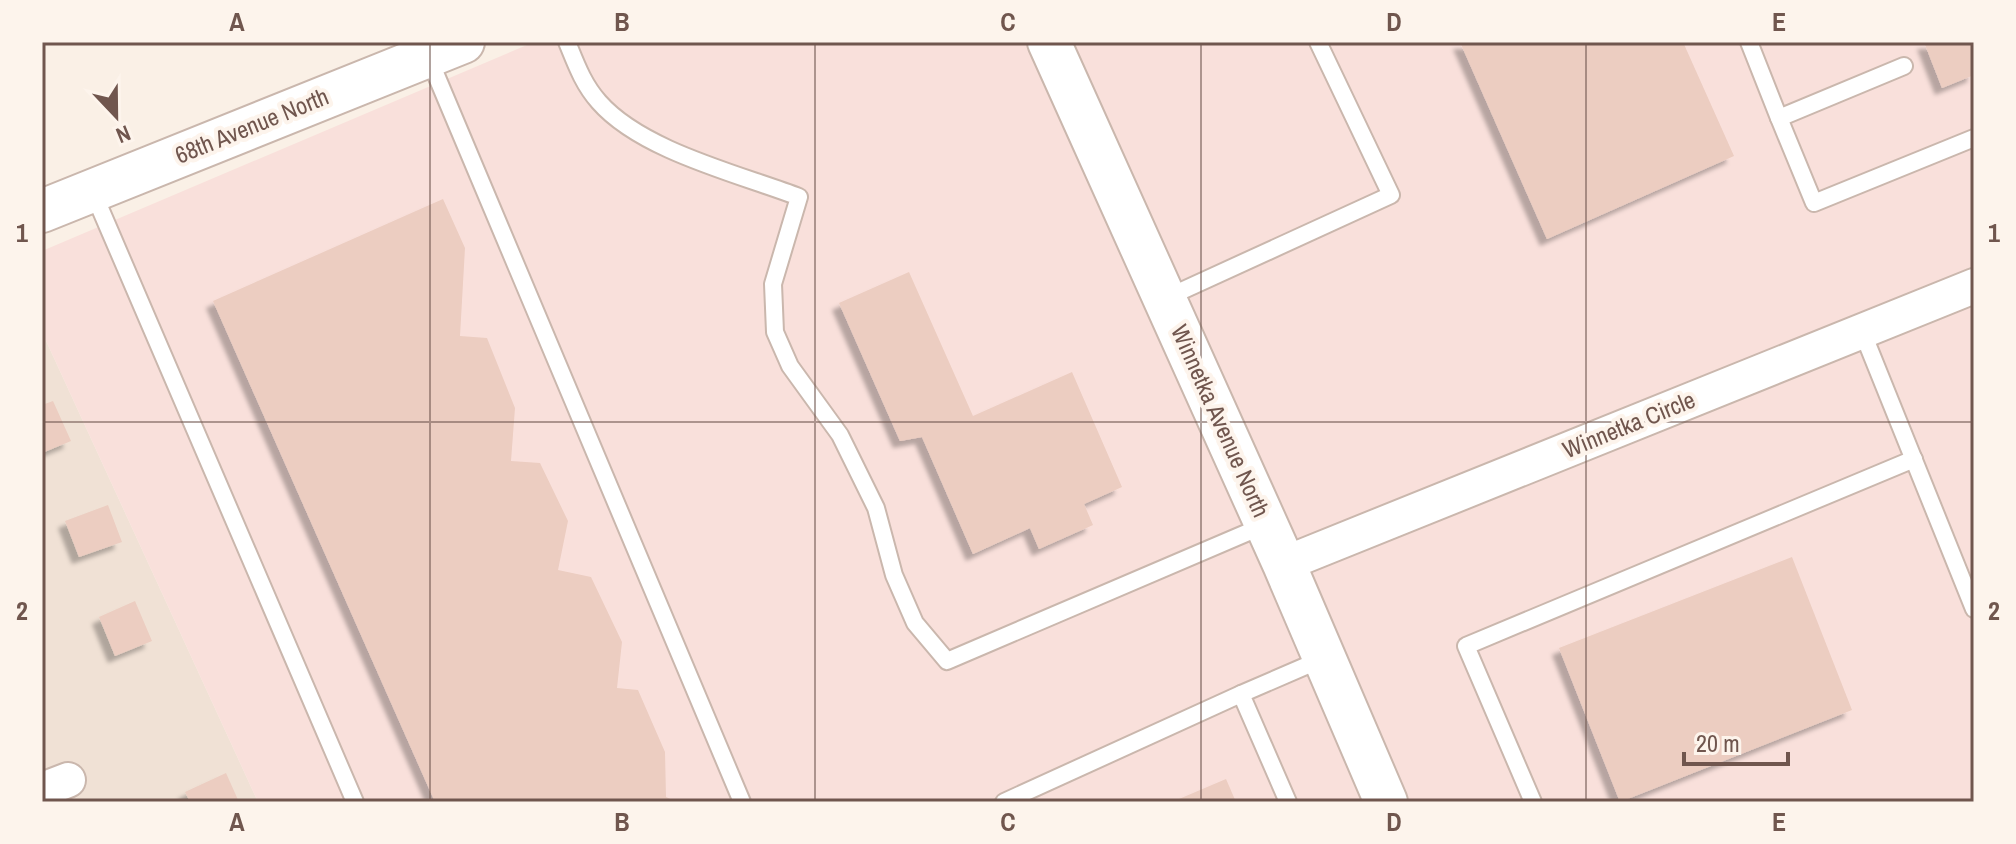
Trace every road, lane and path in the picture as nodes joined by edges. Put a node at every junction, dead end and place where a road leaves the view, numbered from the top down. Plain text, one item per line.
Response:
1 (567, 42) edge
2 (1049, 42) edge
3 (1318, 42) edge
4 (1749, 42) edge
5 (445, 49) edge
6 (1904, 66) dead end
7 (1779, 118) junction
8 (1974, 138) edge
9 (92, 191) junction
10 (42, 211) edge
11 (1974, 286) edge
12 (1165, 299) junction
13 (1862, 331) junction
14 (1914, 459) junction
15 (1266, 524) junction
16 (1284, 564) junction
17 (1974, 609) edge
18 (1324, 658) junction
19 (1241, 694) junction
20 (355, 802) edge
21 (742, 802) edge
22 (1004, 802) edge
23 (1288, 802) edge
24 (1386, 802) edge
25 (1533, 802) edge

1 - 15 lane
2 - 12 street, Winnetka Avenue North
3 - 12 lane
4 - 7 lane
5 - 9 street, 68th Avenue North
5 - 21 lane
6 - 7 lane
7 - 8 lane
9 - 10 street, 68th Avenue North
9 - 20 lane
11 - 13 street, Winnetka Circle
12 - 15 street, Winnetka Avenue North
13 - 14 lane
13 - 16 street, Winnetka Circle
14 - 17 lane
14 - 25 lane
15 - 16 street, Winnetka Avenue North
16 - 18 street, Winnetka Avenue North
18 - 19 lane
18 - 24 street, Winnetka Avenue North
19 - 22 lane
19 - 23 lane

